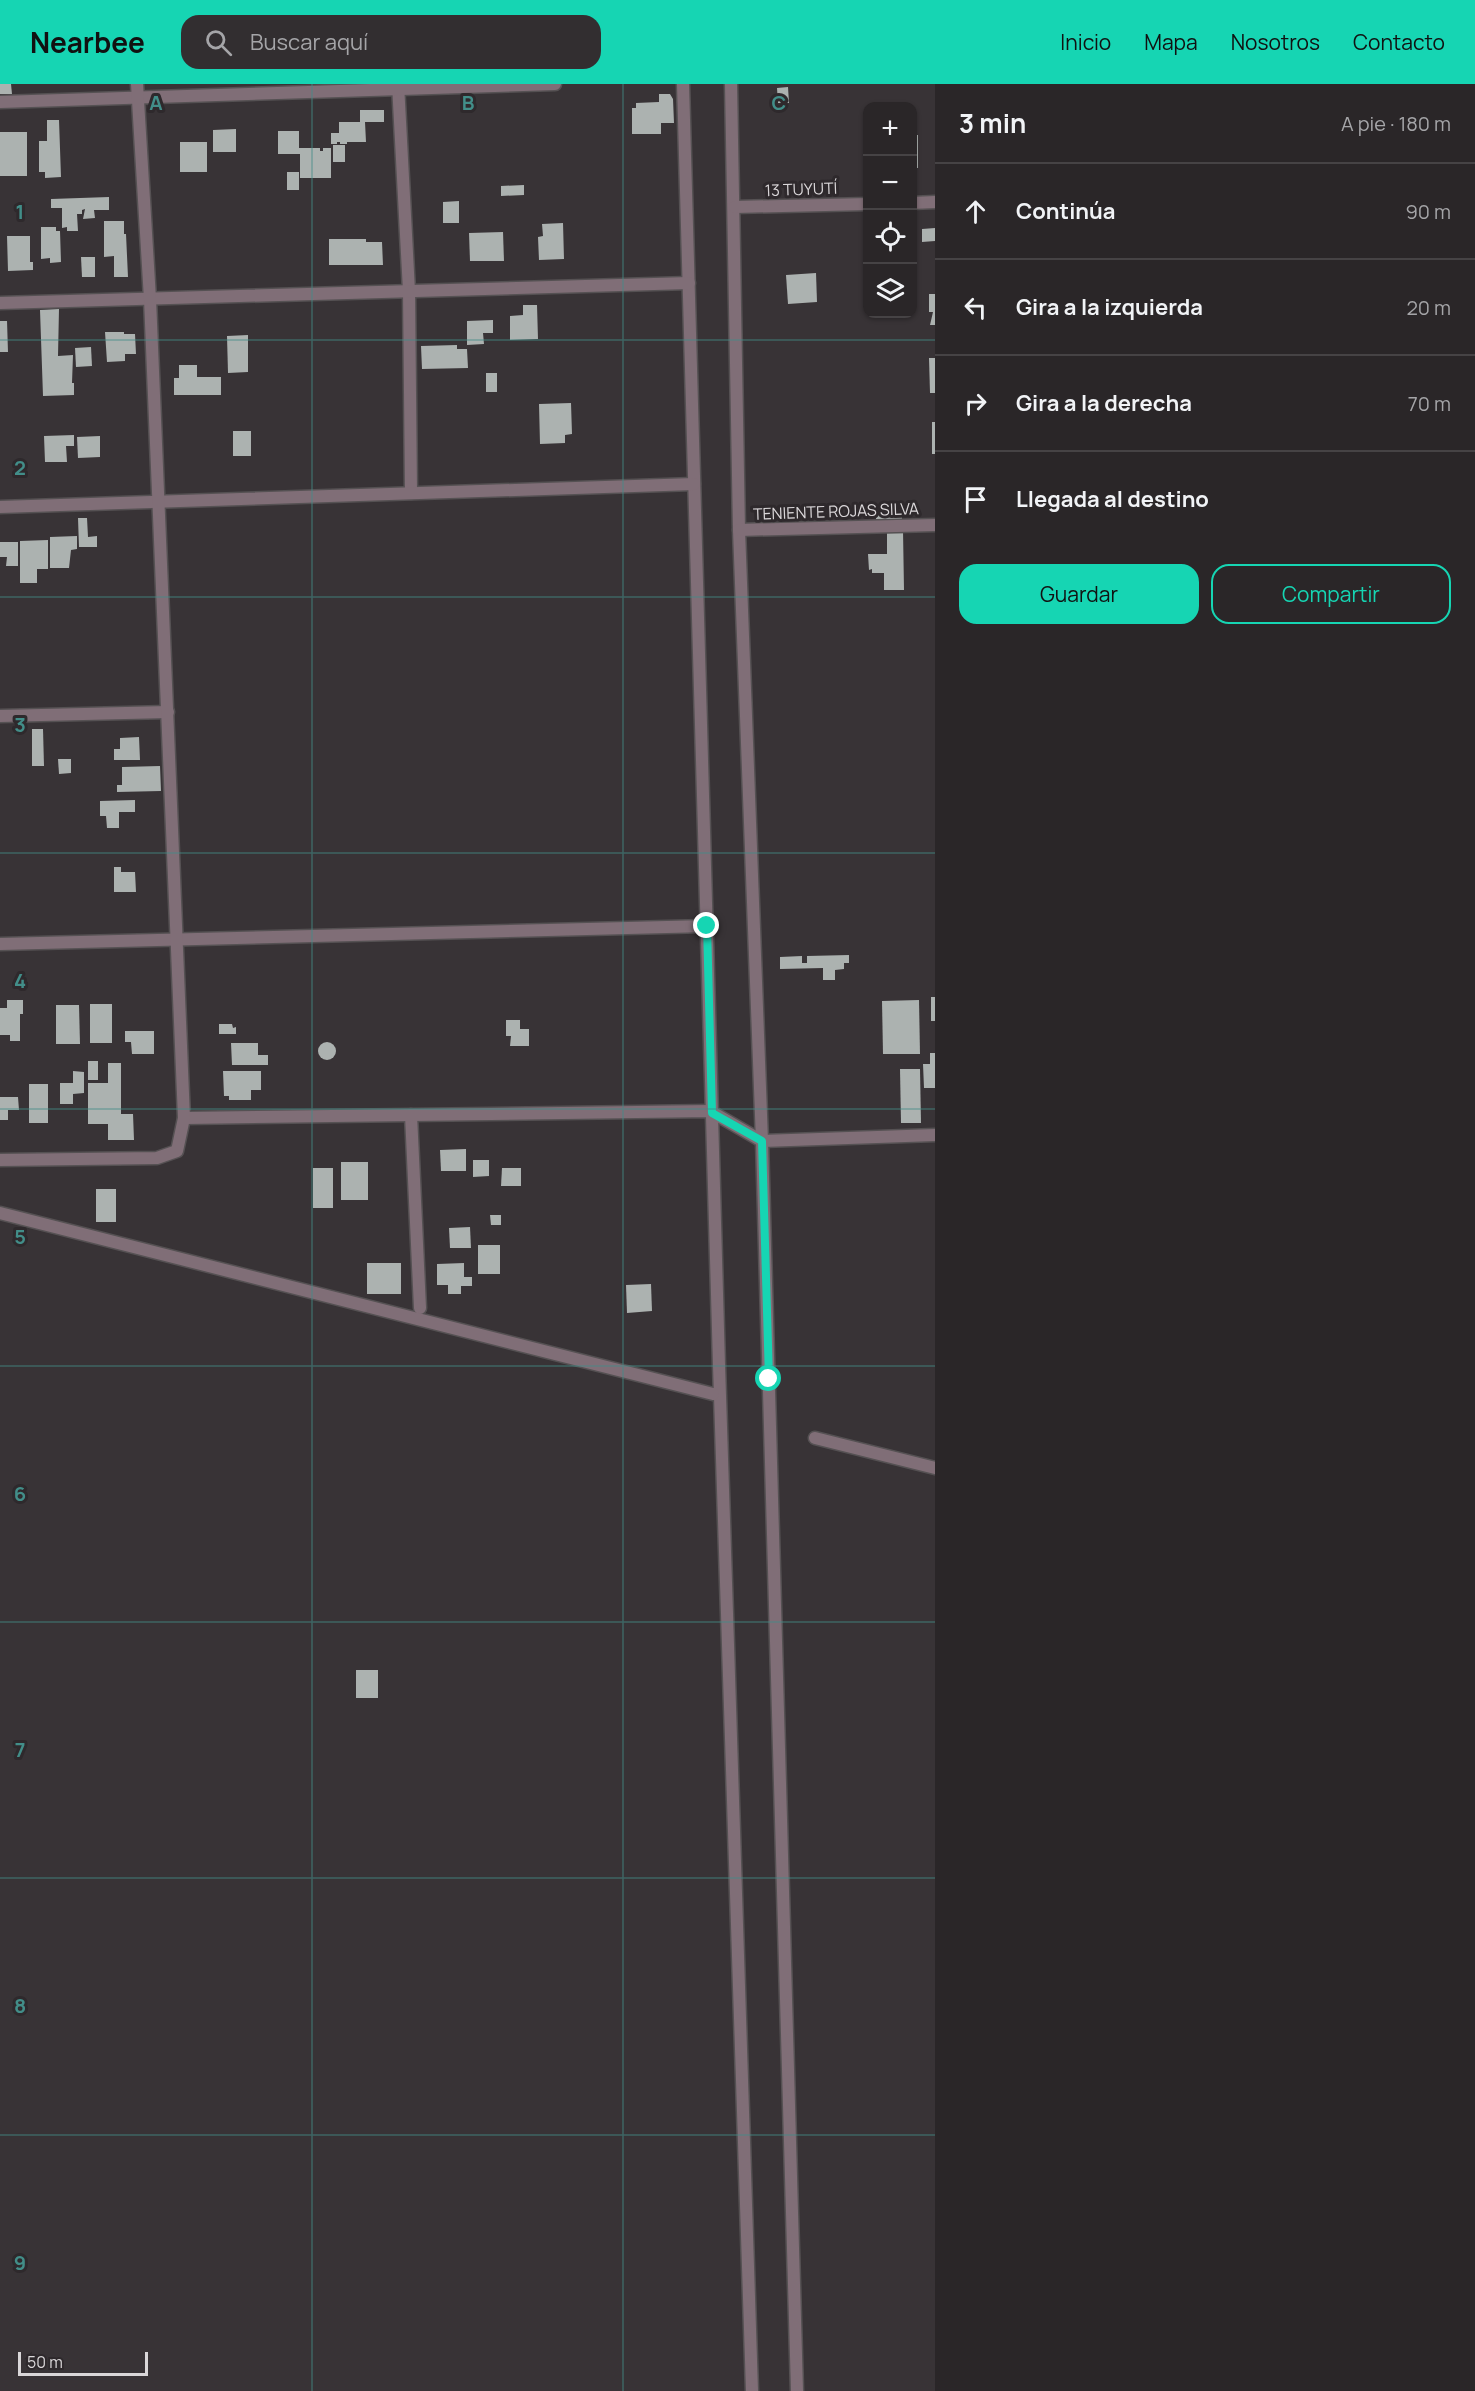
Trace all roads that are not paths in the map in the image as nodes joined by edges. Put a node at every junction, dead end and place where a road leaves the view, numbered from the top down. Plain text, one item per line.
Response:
1 (137, 84) edge
2 (555, 84) edge
3 (683, 84) edge
4 (731, 84) edge
5 (398, 87) edge
6 (138, 98) junction
7 (0, 102) edge
8 (935, 202) edge
9 (917, 203) edge
10 (863, 204) edge
11 (735, 207) junction
12 (689, 283) junction
13 (408, 291) junction
14 (150, 299) junction
15 (0, 303) edge
16 (694, 484) junction
17 (411, 494) junction
18 (159, 502) junction
19 (0, 507) edge
20 (935, 525) edge
21 (739, 530) junction
22 (168, 712) junction
23 (0, 716) edge
24 (707, 926) junction
25 (177, 941) junction
26 (0, 944) edge
27 (712, 1113) junction
28 (411, 1115) junction
29 (184, 1118) junction
30 (935, 1135) edge
31 (762, 1141) junction
32 (0, 1160) edge
33 (0, 1213) edge
34 (420, 1308) dead end
35 (713, 1394) dead end
36 (814, 1438) dead end
37 (935, 1468) edge
38 (752, 2391) edge
39 (797, 2391) edge

1 - 6 street
2 - 5 street
3 - 12 street
4 - 11 street
5 - 6 street
5 - 13 street
6 - 7 street
6 - 14 street
8 - 9 street
10 - 11 street, 13 TUYUTÍ
11 - 21 street
12 - 13 street
12 - 16 street
13 - 14 street
13 - 17 street
14 - 15 street
14 - 18 street
16 - 17 street
16 - 24 street
17 - 18 street
18 - 19 street
18 - 22 street
20 - 21 street, TENIENTE ROJAS SILVA
21 - 31 street
22 - 23 street
22 - 25 street
24 - 25 street
24 - 27 street
25 - 26 street
25 - 29 street
27 - 28 street
27 - 31 street
27 - 38 street
28 - 29 street
28 - 34 street
29 - 32 street
30 - 31 street
31 - 39 street
33 - 35 street
36 - 37 street

